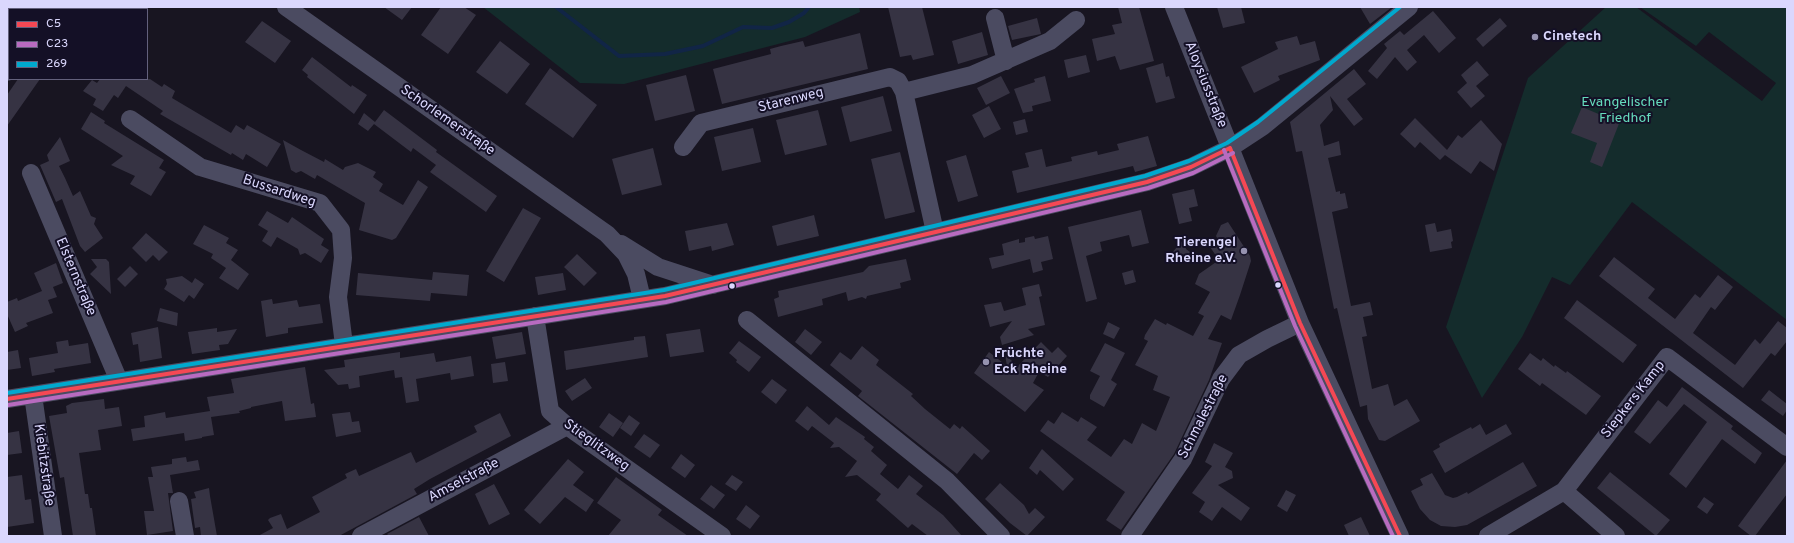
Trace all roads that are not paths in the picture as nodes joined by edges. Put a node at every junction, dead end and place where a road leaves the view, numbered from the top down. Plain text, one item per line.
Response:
1 (286, 7) edge
2 (1174, 7) edge
3 (1409, 7) edge
4 (995, 18) dead end
5 (1076, 20) dead end
6 (1006, 61) junction
7 (904, 92) junction
8 (130, 119) dead end
9 (683, 147) dead end
10 (1230, 148) junction
11 (31, 173) dead end
12 (935, 232) junction
13 (606, 234) junction
14 (713, 285) junction
15 (642, 299) junction
16 (535, 316) junction
17 (747, 320) dead end
18 (1300, 323) junction
19 (344, 345) junction
20 (119, 381) junction
21 (33, 395) junction
22 (7, 399) edge
23 (567, 426) junction
24 (1787, 447) edge
25 (1564, 491) junction
26 (179, 501) dead end
27 (53, 536) edge
28 (185, 536) edge
29 (361, 536) edge
30 (722, 536) edge
31 (1000, 536) edge
32 (1130, 536) edge
33 (1400, 536) edge
34 (1488, 536) edge
35 (1616, 536) edge

1 - 13 street, Schorlemerstraße
2 - 10 street, Aloysiusstraße
3 - 10 street
4 - 6 street
5 - 6 street
6 - 7 street
7 - 9 street, Starenweg
7 - 12 street, Starenweg
8 - 19 street, Bussardweg
10 - 12 street
10 - 18 street, Aloysiusstraße
11 - 20 street, Elsternstraße
12 - 14 street
13 - 14 street, Schorlemerstraße
13 - 15 street, Schorlemerstraße
14 - 15 street
15 - 16 street
16 - 19 street
16 - 23 street, Stieglitzweg
17 - 31 street
18 - 32 street, Schmalestraße
18 - 33 street, Aloysiusstraße
19 - 20 street
20 - 21 street
21 - 22 street
21 - 27 street, Kiebitzstraße
23 - 29 street, Amselstraße
23 - 30 street, Stieglitzweg
24 - 25 street, Siepkers Kamp
25 - 34 street, Siepkers Kamp
25 - 35 street
26 - 28 street

